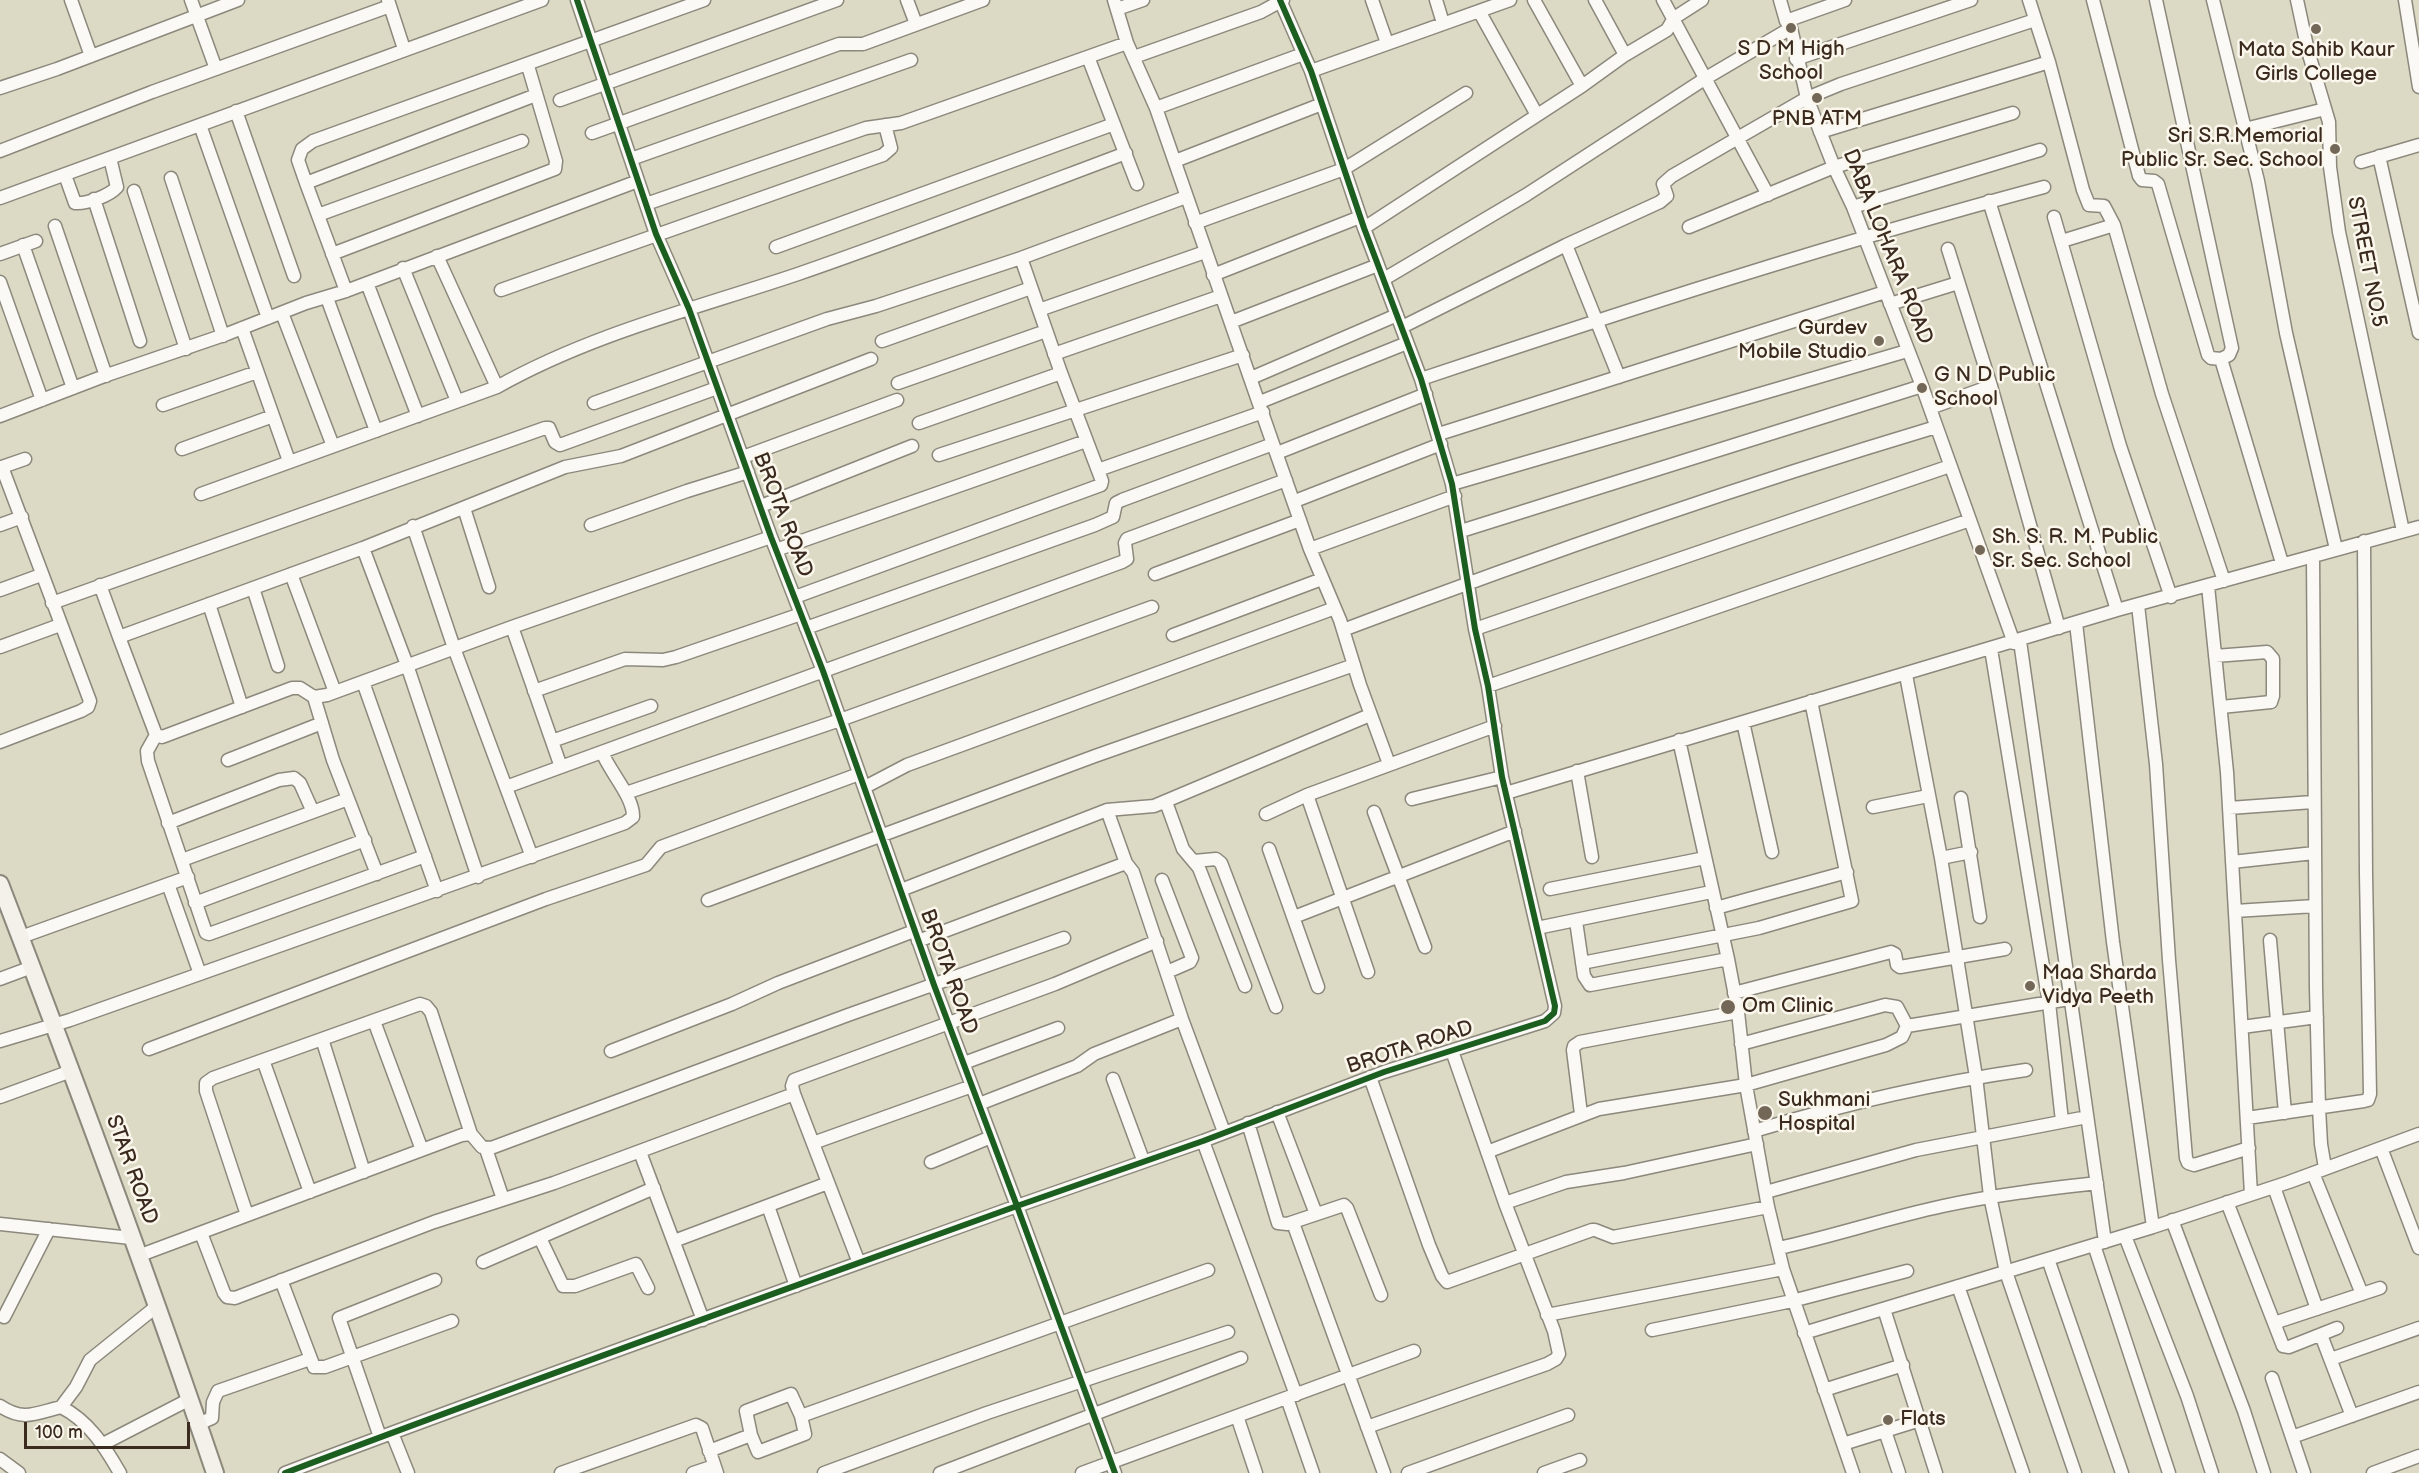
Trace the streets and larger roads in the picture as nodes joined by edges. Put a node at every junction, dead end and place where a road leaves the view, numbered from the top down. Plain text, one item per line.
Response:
1 (71, 0) edge
2 (191, 0) edge
3 (238, 0) edge
4 (543, 0) edge
5 (577, 0) edge
6 (704, 0) edge
7 (837, 0) edge
8 (907, 0) edge
9 (983, 0) edge
10 (1143, 0) edge
11 (1282, 0) edge
12 (1372, 0) edge
13 (1436, 0) edge
14 (1534, 0) edge
15 (1595, 0) edge
16 (1663, 0) edge
17 (1702, 0) edge
18 (1780, 0) edge
19 (1845, 0) edge
20 (1971, 0) edge
21 (2029, 0) edge
22 (2093, 0) edge
23 (2156, 0) edge
24 (2213, 0) edge
25 (2297, 0) edge
26 (2405, 0) edge
27 (1502, 1) edge
28 (389, 3) edge
29 (1115, 5) edge
30 (1479, 11) junction
31 (197, 16) junction
32 (2414, 17) edge
33 (1674, 18) junction
34 (2035, 20) junction
35 (1443, 23) junction
36 (916, 24) junction
37 (1788, 25) junction
38 (590, 42) junction
39 (1127, 42) junction
40 (1387, 44) junction
41 (404, 49) junction
42 (1303, 54) junction
43 (1625, 55) junction
44 (92, 56) junction
45 (1088, 57) junction
46 (1134, 57) junction
47 (1796, 59) junction
48 (911, 60) dead end
49 (2049, 62) junction
50 (528, 66) junction
51 (216, 69) junction
52 (1311, 71) junction
53 (1706, 78) junction
54 (604, 82) junction
55 (1582, 86) junction
56 (2419, 87) edge
57 (0, 88) edge
58 (1466, 93) dead end
59 (536, 95) junction
60 (1807, 98) junction
61 (560, 100) dead end
62 (1322, 104) junction
63 (1156, 108) junction
64 (2325, 109) junction
65 (236, 111) junction
66 (2013, 113) dead end
67 (1537, 115) junction
68 (618, 123) junction
69 (1114, 124) junction
70 (200, 125) junction
71 (885, 125) junction
72 (2245, 129) junction
73 (1820, 132) junction
74 (592, 133) dead end
75 (1738, 138) junction
76 (522, 141) dead end
77 (2419, 145) edge
78 (2040, 150) dead end
79 (0, 151) edge
80 (1125, 153) junction
81 (2379, 156) junction
82 (110, 158) junction
83 (631, 159) junction
84 (1175, 162) junction
85 (2361, 162) dead end
86 (1834, 167) junction
87 (1344, 169) junction
88 (64, 174) junction
89 (171, 178) dead end
90 (638, 181) junction
91 (306, 183) junction
92 (1137, 184) dead end
93 (2044, 187) dead end
94 (134, 191) dead end
95 (1767, 195) junction
96 (1186, 197) junction
97 (0, 198) edge
98 (94, 199) junction
99 (1989, 201) junction
100 (646, 204) junction
101 (1853, 207) junction
102 (318, 215) junction
103 (2054, 217) dead end
104 (1362, 222) junction
105 (1195, 224) junction
106 (2114, 225) junction
107 (55, 226) dead end
108 (1689, 227) dead end
109 (656, 234) junction
110 (1864, 237) junction
111 (36, 241) dead end
112 (2062, 241) junction
113 (1566, 245) junction
114 (23, 246) junction
115 (776, 247) dead end
116 (1948, 249) dead end
117 (1205, 252) junction
118 (0, 254) edge
119 (332, 254) junction
120 (437, 256) junction
121 (1021, 258) junction
122 (1378, 265) junction
123 (403, 268) junction
124 (1213, 275) junction
125 (294, 276) dead end
126 (1384, 279) junction
127 (0, 282) edge
128 (367, 283) junction
129 (1959, 283) junction
130 (1031, 288) junction
131 (501, 290) dead end
132 (346, 291) junction
133 (1221, 296) junction
134 (327, 298) junction
135 (1888, 298) junction
136 (689, 309) junction
137 (1039, 310) junction
138 (282, 313) junction
139 (1397, 315) junction
140 (268, 318) junction
141 (1597, 320) junction
142 (1231, 322) junction
143 (1402, 327) junction
144 (242, 328) junction
145 (1046, 331) junction
146 (2419, 333) edge
147 (223, 336) junction
148 (140, 341) dead end
149 (882, 341) dead end
150 (1407, 343) junction
151 (186, 349) junction
152 (1907, 351) junction
153 (1054, 354) junction
154 (1243, 356) junction
155 (871, 359) dead end
156 (2221, 359) junction
157 (708, 361) junction
158 (257, 372) junction
159 (1061, 373) junction
160 (106, 376) junction
161 (1619, 377) junction
162 (1251, 378) junction
163 (1421, 379) junction
164 (898, 383) dead end
165 (1922, 386) junction
166 (1991, 386) junction
167 (497, 387) junction
168 (73, 388) junction
169 (717, 388) junction
170 (1426, 394) junction
171 (42, 400) junction
172 (897, 400) dead end
173 (457, 402) junction
174 (594, 403) dead end
175 (164, 405) dead end
176 (1261, 407) junction
177 (1930, 408) junction
178 (1074, 410) junction
179 (0, 416) edge
180 (273, 416) junction
181 (418, 416) junction
182 (726, 416) junction
183 (919, 423) dead end
184 (1936, 427) junction
185 (376, 431) junction
186 (1440, 439) junction
187 (1086, 441) junction
188 (333, 446) junction
189 (912, 446) dead end
190 (1275, 448) junction
191 (182, 449) dead end
192 (939, 455) dead end
193 (743, 457) junction
194 (25, 459) dead end
195 (289, 461) junction
196 (1950, 466) junction
197 (1, 467) edge
198 (1098, 470) junction
199 (748, 472) junction
200 (1286, 480) junction
201 (1454, 490) junction
202 (201, 494) dead end
203 (1294, 501) junction
204 (761, 506) junction
205 (464, 508) junction
206 (22, 517) junction
207 (1970, 519) junction
208 (1300, 520) junction
209 (0, 525) edge
210 (591, 525) dead end
211 (412, 526) junction
212 (2419, 527) edge
213 (1461, 531) junction
214 (2403, 531) junction
215 (771, 537) junction
216 (2364, 541) junction
217 (363, 548) junction
218 (1310, 549) junction
219 (2336, 549) junction
220 (776, 550) junction
221 (2313, 556) junction
222 (2282, 563) junction
223 (291, 574) junction
224 (1155, 574) dead end
225 (41, 575) junction
226 (1322, 579) junction
227 (2224, 581) junction
228 (1468, 582) junction
229 (100, 585) junction
230 (2208, 586) junction
231 (489, 587) dead end
232 (253, 588) junction
233 (0, 590) edge
234 (795, 597) junction
235 (2171, 597) junction
236 (52, 603) junction
237 (209, 604) junction
238 (2138, 605) junction
239 (1152, 607) dead end
240 (1335, 608) junction
241 (2117, 610) junction
242 (801, 614) junction
243 (2076, 623) junction
244 (60, 625) junction
245 (512, 627) junction
246 (806, 628) junction
247 (2060, 628) junction
248 (1475, 629) junction
249 (1343, 630) junction
250 (1173, 636) dead end
251 (119, 637) junction
252 (2017, 642) junction
253 (0, 647) edge
254 (454, 648) junction
255 (1991, 650) junction
256 (2215, 656) junction
257 (407, 665) junction
258 (1354, 665) junction
259 (278, 666) dead end
260 (823, 671) junction
261 (1906, 675) junction
262 (363, 682) junction
263 (1488, 686) junction
264 (534, 691) junction
265 (335, 692) junction
266 (314, 697) junction
267 (1811, 702) junction
268 (651, 706) dead end
269 (242, 707) junction
270 (2221, 707) junction
271 (1370, 715) junction
272 (840, 720) junction
273 (1743, 722) junction
274 (321, 723) junction
275 (1495, 726) junction
276 (156, 735) junction
277 (1679, 740) junction
278 (552, 741) junction
279 (0, 742) edge
280 (602, 752) junction
281 (228, 760) dead end
282 (1389, 764) junction
283 (561, 767) junction
284 (1577, 771) junction
285 (859, 774) junction
286 (1502, 777) junction
287 (506, 787) junction
288 (865, 787) junction
289 (626, 793) junction
290 (1506, 793) junction
291 (1307, 795) junction
292 (1928, 796) junction
293 (1961, 798) dead end
294 (348, 799) junction
295 (1412, 799) dead end
296 (1166, 802) junction
297 (2313, 802) junction
298 (1873, 807) dead end
299 (2229, 808) junction
300 (1107, 810) junction
301 (313, 812) junction
302 (1374, 812) dead end
303 (1266, 814) dead end
304 (168, 823) junction
305 (1515, 831) junction
306 (882, 837) junction
307 (365, 840) junction
308 (1269, 849) dead end
309 (1772, 852) dead end
310 (1971, 852) junction
311 (2314, 853) junction
312 (425, 856) junction
313 (532, 857) junction
314 (1592, 857) dead end
315 (1705, 858) junction
316 (1941, 858) junction
317 (182, 860) junction
318 (1194, 861) junction
319 (2232, 862) junction
320 (1126, 863) junction
321 (1847, 872) junction
322 (377, 874) junction
323 (188, 877) junction
324 (478, 877) junction
325 (1400, 878) junction
326 (1162, 880) dead end
327 (0, 884) edge
328 (168, 884) junction
329 (901, 890) junction
330 (1550, 890) dead end
331 (437, 891) junction
332 (1711, 892) junction
333 (1343, 899) junction
334 (708, 900) dead end
335 (195, 903) junction
336 (2315, 906) junction
337 (1716, 908) junction
338 (5, 911) edge
339 (2235, 911) junction
340 (1294, 917) junction
341 (1980, 917) dead end
342 (1576, 921) junction
343 (1537, 928) junction
344 (916, 936) junction
345 (1723, 936) junction
346 (21, 937) junction
347 (1064, 938) dead end
348 (2270, 940) dead end
349 (1157, 941) junction
350 (1425, 947) dead end
351 (2005, 949) dead end
352 (1956, 957) junction
353 (1728, 959) junction
354 (1582, 963) junction
355 (32, 967) junction
356 (1167, 972) junction
357 (1368, 972) dead end
358 (200, 974) junction
359 (0, 979) edge
360 (934, 986) junction
361 (1245, 986) dead end
362 (1318, 987) dead end
363 (1734, 993) junction
364 (2070, 999) junction
365 (2049, 1003) junction
366 (1276, 1007) dead end
367 (1737, 1012) junction
368 (1965, 1017) junction
369 (2317, 1017) junction
370 (1182, 1019) junction
371 (374, 1021) junction
372 (2277, 1022) junction
373 (54, 1023) junction
374 (949, 1024) junction
375 (1907, 1026) junction
376 (2242, 1027) junction
377 (1058, 1028) dead end
378 (322, 1040) junction
379 (0, 1041) edge
380 (1741, 1044) junction
381 (149, 1048) dead end
382 (611, 1051) dead end
383 (1452, 1051) junction
384 (263, 1060) junction
385 (964, 1064) junction
386 (2026, 1070) dead end
387 (71, 1071) junction
388 (1370, 1077) junction
389 (1976, 1077) junction
390 (1113, 1079) dead end
391 (1746, 1085) junction
392 (972, 1086) junction
393 (794, 1094) junction
394 (0, 1097) edge
395 (979, 1104) junction
396 (2319, 1108) junction
397 (1277, 1112) junction
398 (2285, 1113) junction
399 (1581, 1114) junction
400 (2087, 1117) junction
401 (2247, 1118) junction
402 (2062, 1121) junction
403 (1248, 1123) junction
404 (1754, 1131) junction
405 (1224, 1132) junction
406 (471, 1134) junction
407 (2419, 1134) edge
408 (1982, 1136) junction
409 (992, 1137) junction
410 (1203, 1141) junction
411 (813, 1143) junction
412 (1757, 1144) junction
413 (2249, 1148) junction
414 (2381, 1148) junction
415 (486, 1149) junction
416 (422, 1150) junction
417 (640, 1152) junction
418 (1488, 1152) junction
419 (1143, 1160) junction
420 (930, 1162) dead end
421 (2319, 1171) junction
422 (364, 1172) junction
423 (828, 1183) junction
424 (2097, 1183) junction
425 (2274, 1186) junction
426 (654, 1188) junction
427 (310, 1192) junction
428 (1766, 1192) junction
429 (2251, 1194) junction
430 (1990, 1196) junction
431 (502, 1199) junction
432 (2227, 1202) junction
433 (1505, 1203) junction
434 (768, 1206) junction
435 (1017, 1206) junction
436 (1768, 1207) junction
437 (1316, 1214) junction
438 (248, 1215) junction
439 (2172, 1220) junction
440 (1293, 1223) junction
441 (0, 1224) edge
442 (2153, 1227) junction
443 (49, 1229) junction
444 (201, 1233) junction
445 (2125, 1236) junction
446 (131, 1238) junction
447 (540, 1238) junction
448 (674, 1241) junction
449 (2100, 1244) junction
450 (1779, 1248) junction
451 (2419, 1248) edge
452 (1524, 1255) junction
453 (138, 1256) junction
454 (2048, 1259) junction
455 (483, 1262) dead end
456 (859, 1263) junction
457 (1783, 1269) junction
458 (1208, 1270) dead end
459 (1907, 1271) dead end
460 (2006, 1272) junction
461 (281, 1280) junction
462 (435, 1280) dead end
463 (796, 1286) junction
464 (1958, 1286) junction
465 (648, 1288) dead end
466 (2380, 1288) dead end
467 (2362, 1294) junction
468 (1381, 1295) dead end
469 (1792, 1301) junction
470 (157, 1306) junction
471 (1884, 1309) junction
472 (2317, 1309) junction
473 (1547, 1315) junction
474 (4, 1317) dead end
475 (703, 1320) junction
476 (452, 1321) dead end
477 (1060, 1323) junction
478 (2274, 1323) junction
479 (2337, 1328) dead end
480 (2419, 1328) edge
481 (1652, 1330) dead end
482 (1228, 1332) dead end
483 (1804, 1333) junction
484 (2322, 1335) junction
485 (1414, 1351) dead end
486 (351, 1357) junction
487 (1241, 1358) dead end
488 (310, 1359) junction
489 (2331, 1359) junction
490 (1903, 1365) junction
491 (1347, 1376) junction
492 (2272, 1378) dead end
493 (1082, 1380) junction
494 (1824, 1390) junction
495 (2419, 1392) edge
496 (1292, 1396) junction
497 (190, 1399) junction
498 (0, 1406) edge
499 (61, 1407) junction
500 (1093, 1413) junction
501 (1569, 1415) dead end
502 (801, 1416) junction
503 (1237, 1416) junction
504 (2352, 1416) junction
505 (1920, 1420) junction
506 (198, 1424) junction
507 (1367, 1427) junction
508 (1885, 1431) junction
509 (386, 1435) junction
510 (751, 1435) junction
511 (2292, 1437) junction
512 (103, 1444) junction
513 (1843, 1444) junction
514 (709, 1451) junction
515 (2419, 1456) edge
516 (0, 1459) edge
517 (1580, 1460) dead end
518 (1113, 1468) edge
519 (716, 1469) edge
520 (19, 1473) edge
521 (120, 1473) edge
522 (215, 1473) edge
523 (285, 1473) edge
524 (408, 1473) edge
525 (561, 1473) edge
526 (693, 1473) edge
527 (824, 1473) edge
528 (940, 1473) edge
529 (1082, 1473) edge
530 (1256, 1473) edge
531 (1313, 1473) edge
532 (1384, 1473) edge
533 (1408, 1473) edge
534 (1544, 1473) edge
535 (1853, 1473) edge
536 (1899, 1473) edge
537 (1936, 1473) edge
538 (2023, 1473) edge
539 (2075, 1473) edge
540 (2122, 1473) edge
541 (2169, 1473) edge
542 (2212, 1473) edge
543 (2264, 1473) edge
544 (2304, 1473) edge
545 (2373, 1473) edge

1 - 44 street
2 - 31 street
3 - 31 street
4 - 41 street
5 - 38 street, BROTA ROAD
6 - 38 street
7 - 54 street
8 - 36 street
9 - 36 street
10 - 29 street
11 - 42 street, BROTA ROAD
11 - 46 street
12 - 40 street
13 - 35 street
14 - 55 street
15 - 43 street
16 - 33 street
17 - 33 street
18 - 37 street, DABA LOHARA ROAD
19 - 37 street
20 - 47 street
21 - 34 street
22 - 156 street
23 - 156 street
24 - 72 street
25 - 64 street, STREET NO.5
26 - 32 street
27 - 30 street
28 - 41 street
28 - 51 street
29 - 39 street
30 - 35 street
30 - 67 street
31 - 44 street
31 - 51 street
32 - 56 street
33 - 43 street
33 - 53 street
34 - 49 street
34 - 60 street
35 - 40 street
36 - 68 street
37 - 47 street, DABA LOHARA ROAD
37 - 53 street
38 - 50 street
38 - 54 street, BROTA ROAD
39 - 45 street
39 - 46 street
40 - 52 street
41 - 65 street
42 - 52 street, BROTA ROAD
42 - 63 street
43 - 55 street
44 - 57 street
45 - 69 street
45 - 71 street
46 - 63 street
47 - 60 street, DABA LOHARA ROAD
48 - 83 street
49 - 73 street
49 - 106 street
50 - 59 street
50 - 91 street
51 - 79 street
52 - 62 street, BROTA ROAD
53 - 75 street
53 - 126 street
54 - 61 street
54 - 68 street, BROTA ROAD
55 - 67 street
58 - 87 street
59 - 91 street
59 - 119 street
60 - 73 street, DABA LOHARA ROAD
60 - 75 street
62 - 84 street
62 - 87 street, BROTA ROAD
63 - 84 street
64 - 72 street
64 - 214 street, STREET NO.5
65 - 70 street
65 - 125 street
66 - 86 street
67 - 104 street
68 - 74 street
68 - 83 street, BROTA ROAD
69 - 80 street
69 - 115 street
70 - 82 street
70 - 140 street
71 - 100 street
71 - 109 street
72 - 219 street
73 - 86 street, DABA LOHARA ROAD
75 - 95 street
75 - 113 street
76 - 102 street
77 - 81 street
78 - 101 street
80 - 92 street
80 - 136 street
81 - 85 street
81 - 146 street
82 - 88 street
82 - 98 street
83 - 90 street, BROTA ROAD
84 - 96 street
86 - 95 street
86 - 101 street, DABA LOHARA ROAD
87 - 104 street, BROTA ROAD
87 - 105 street
88 - 97 street
88 - 98 street
89 - 147 street
90 - 100 street, BROTA ROAD
90 - 120 street
91 - 102 street
93 - 99 street
94 - 151 street
95 - 108 street
96 - 105 street
96 - 121 street
98 - 148 street
99 - 110 street
99 - 241 street
100 - 109 street, BROTA ROAD
101 - 110 street, DABA LOHARA ROAD
102 - 119 street
103 - 112 street
104 - 122 street, BROTA ROAD
104 - 124 street
105 - 117 street
106 - 112 street
106 - 227 street
107 - 160 street
109 - 131 street
109 - 136 street, BROTA ROAD
110 - 135 street, DABA LOHARA ROAD
110 - 141 street
111 - 114 street
112 - 235 street
113 - 141 street
113 - 143 street
114 - 118 street
114 - 168 street
116 - 129 street
117 - 124 street
117 - 137 street
119 - 132 street
120 - 123 street
120 - 167 street
121 - 130 street
121 - 157 street
122 - 126 street, BROTA ROAD
122 - 142 street
123 - 128 street
123 - 173 street
124 - 133 street
126 - 139 street, BROTA ROAD
127 - 171 street
128 - 132 street
128 - 181 street
129 - 135 street
129 - 166 street
130 - 137 street
130 - 149 street
132 - 134 street
133 - 142 street
133 - 153 street
134 - 138 street
134 - 185 street
135 - 152 street, DABA LOHARA ROAD
135 - 161 street
136 - 157 street, BROTA ROAD
136 - 167 street
137 - 145 street
138 - 140 street
138 - 188 street
139 - 143 street, BROTA ROAD
139 - 162 street
140 - 144 street
141 - 161 street
141 - 163 street
142 - 154 street
143 - 150 street, BROTA ROAD
144 - 147 street
144 - 158 street
145 - 153 street
145 - 164 street
147 - 151 street
150 - 163 street, BROTA ROAD
150 - 176 street
151 - 160 street
152 - 165 street, DABA LOHARA ROAD
152 - 201 street
153 - 159 street
154 - 162 street
154 - 178 street
155 - 182 street
156 - 222 street
157 - 169 street, BROTA ROAD
157 - 174 street
158 - 175 street
158 - 180 street
159 - 178 street
159 - 183 street
160 - 168 street
161 - 186 street
162 - 176 street
163 - 170 street, BROTA ROAD
165 - 177 street, DABA LOHARA ROAD
165 - 213 street
166 - 177 street
166 - 247 street
167 - 173 street
168 - 171 street
169 - 182 street, BROTA ROAD
169 - 229 street
170 - 186 street, BROTA ROAD
170 - 190 street
171 - 179 street
172 - 193 street
173 - 181 street
176 - 190 street
176 - 198 street
177 - 184 street, DABA LOHARA ROAD
178 - 187 street
178 - 192 street
180 - 191 street
180 - 195 street
181 - 185 street
182 - 193 street, BROTA ROAD
182 - 205 street
184 - 196 street, DABA LOHARA ROAD
184 - 228 street
185 - 188 street
186 - 201 street, BROTA ROAD
186 - 203 street
187 - 198 street
187 - 220 street
188 - 195 street
189 - 204 street
190 - 200 street
190 - 246 street
193 - 199 street, BROTA ROAD
194 - 197 street
195 - 202 street
196 - 207 street, DABA LOHARA ROAD
196 - 248 street
197 - 206 street
198 - 234 street
199 - 204 street, BROTA ROAD
199 - 210 street
200 - 203 street
200 - 260 street
201 - 213 street, BROTA ROAD
201 - 218 street
203 - 208 street
204 - 215 street, BROTA ROAD
205 - 211 street
205 - 231 street
206 - 209 street
206 - 225 street
207 - 252 street, DABA LOHARA ROAD
207 - 263 street
208 - 218 street
208 - 224 street
211 - 217 street
211 - 254 street
212 - 214 street
213 - 228 street, BROTA ROAD
214 - 216 street
215 - 220 street, BROTA ROAD
215 - 245 street
216 - 219 street
216 - 396 street
217 - 223 street
217 - 257 street
218 - 226 street
219 - 221 street
220 - 234 street, BROTA ROAD
221 - 222 street
221 - 297 street
222 - 227 street
223 - 232 street
223 - 265 street
225 - 233 street
225 - 236 street
226 - 240 street
226 - 250 street
227 - 230 street
228 - 248 street, BROTA ROAD
228 - 249 street
229 - 236 street
229 - 251 street
230 - 235 street
230 - 256 street
232 - 237 street
232 - 259 street
234 - 242 street, BROTA ROAD
235 - 238 street
236 - 244 street
237 - 251 street
237 - 269 street
238 - 241 street
238 - 413 street
239 - 272 street
240 - 249 street
240 - 288 street
241 - 243 street
242 - 246 street, BROTA ROAD
242 - 264 street
243 - 247 street
243 - 442 street
244 - 253 street
244 - 279 street
245 - 254 street
245 - 264 street
246 - 260 street, BROTA ROAD
247 - 252 street
248 - 263 street, BROTA ROAD
249 - 258 street
251 - 276 street
252 - 255 street
252 - 364 street, DABA LOHARA ROAD
254 - 257 street
254 - 287 street
255 - 261 street
255 - 365 street
256 - 270 street
256 - 270 street
257 - 262 street
257 - 324 street
258 - 271 street
258 - 306 street
260 - 272 street, BROTA ROAD
260 - 280 street
261 - 267 street
261 - 292 street
262 - 265 street
262 - 312 street
263 - 275 street, BROTA ROAD
264 - 278 street
265 - 266 street
266 - 269 street
266 - 274 street
267 - 273 street
267 - 321 street
268 - 278 street
269 - 276 street
270 - 299 street
271 - 282 street
271 - 296 street
272 - 285 street, BROTA ROAD
272 - 289 street
273 - 277 street
273 - 309 street
274 - 281 street
274 - 294 street
275 - 282 street
275 - 286 street, BROTA ROAD
276 - 304 street
277 - 284 street
277 - 315 street
278 - 283 street
280 - 283 street
280 - 289 street
282 - 291 street
283 - 287 street
284 - 290 street
284 - 314 street
285 - 288 street, BROTA ROAD
285 - 381 street
286 - 290 street, BROTA ROAD
286 - 295 street
287 - 313 street
288 - 306 street, BROTA ROAD
289 - 313 street
290 - 305 street, BROTA ROAD
291 - 303 street
291 - 333 street
292 - 298 street
292 - 316 street
293 - 310 street
294 - 301 street
294 - 307 street
296 - 300 street
296 - 318 street
297 - 299 street
297 - 311 street
299 - 319 street
300 - 320 street
300 - 329 street
301 - 304 street
301 - 317 street
302 - 325 street
304 - 317 street
305 - 325 street
305 - 343 street, BROTA ROAD
306 - 329 street, BROTA ROAD
306 - 334 street
307 - 322 street
307 - 335 street
308 - 340 street
310 - 316 street
310 - 341 street
311 - 319 street
311 - 336 street
312 - 322 street
312 - 331 street
313 - 324 street
315 - 330 street
315 - 332 street
316 - 352 street
317 - 323 street
318 - 361 street
318 - 366 street
319 - 339 street
320 - 344 street
320 - 349 street
321 - 337 street
321 - 345 street
322 - 335 street
323 - 328 street
323 - 335 street
324 - 331 street
325 - 333 street
325 - 350 street
326 - 356 street
327 - 338 street, STAR ROAD
328 - 346 street
328 - 358 street
329 - 344 street, BROTA ROAD
331 - 358 street
332 - 337 street
332 - 342 street
333 - 340 street
333 - 357 street
336 - 339 street
336 - 369 street
337 - 345 street
338 - 346 street, STAR ROAD
339 - 376 street
340 - 362 street
342 - 343 street
342 - 354 street
343 - 383 street, BROTA ROAD
344 - 360 street, BROTA ROAD
344 - 382 street
345 - 353 street
345 - 354 street
346 - 355 street, STAR ROAD
347 - 360 street
348 - 372 street
349 - 356 street
349 - 374 street
351 - 352 street
352 - 363 street
352 - 368 street
353 - 354 street
353 - 363 street
355 - 359 street
355 - 373 street, STAR ROAD
356 - 370 street
358 - 373 street
360 - 374 street, BROTA ROAD
360 - 415 street
363 - 367 street
364 - 365 street
364 - 400 street, DABA LOHARA ROAD
365 - 368 street
365 - 402 street
367 - 380 street
367 - 399 street
368 - 375 street
368 - 389 street
369 - 372 street
369 - 396 street
370 - 395 street
370 - 405 street
371 - 378 street
371 - 406 street
371 - 416 street
372 - 376 street
372 - 398 street
373 - 379 street
373 - 387 street, STAR ROAD
374 - 385 street, BROTA ROAD
374 - 393 street
375 - 380 street
375 - 391 street
376 - 401 street
377 - 385 street
378 - 384 street
378 - 422 street
380 - 391 street
383 - 388 street, BROTA ROAD
383 - 418 street
384 - 427 street
384 - 438 street
385 - 392 street, BROTA ROAD
386 - 389 street
387 - 394 street
387 - 446 street, STAR ROAD
388 - 397 street, BROTA ROAD
388 - 452 street
389 - 404 street
389 - 408 street
390 - 419 street
391 - 399 street
391 - 404 street
392 - 395 street, BROTA ROAD
392 - 411 street
393 - 411 street
393 - 417 street
395 - 409 street, BROTA ROAD
396 - 398 street
396 - 421 street
397 - 403 street, BROTA ROAD
397 - 437 street
398 - 401 street
399 - 418 street
400 - 402 street
400 - 424 street, DABA LOHARA ROAD
401 - 413 street
402 - 408 street
403 - 405 street, BROTA ROAD
403 - 440 street
404 - 412 street
405 - 410 street, BROTA ROAD
406 - 415 street
406 - 416 street
407 - 414 street
408 - 428 street
408 - 430 street
409 - 420 street
409 - 435 street, BROTA ROAD
410 - 419 street, BROTA ROAD
410 - 496 street
411 - 423 street
412 - 428 street
412 - 433 street
413 - 429 street
414 - 421 street
414 - 451 street
415 - 431 street
416 - 422 street
417 - 426 street
417 - 431 street
418 - 433 street
419 - 435 street, BROTA ROAD
421 - 425 street
421 - 467 street
422 - 427 street
423 - 434 street
423 - 456 street
424 - 430 street
424 - 449 street, DABA LOHARA ROAD
425 - 429 street
425 - 472 street
426 - 447 street
426 - 448 street
427 - 438 street
428 - 436 street
429 - 432 street
430 - 450 street
430 - 460 street
431 - 461 street
432 - 439 street
432 - 478 street
433 - 452 street
434 - 448 street
434 - 463 street
435 - 456 street
435 - 477 street
436 - 450 street
436 - 452 street
437 - 440 street
437 - 468 street
438 - 444 street
439 - 442 street
439 - 543 street
440 - 491 street
441 - 443 street
442 - 445 street
443 - 446 street
443 - 474 street
444 - 453 street
444 - 461 street
445 - 449 street
445 - 542 street
446 - 453 street, STAR ROAD
447 - 455 street
447 - 465 street
448 - 475 street
449 - 454 street
449 - 541 street, DABA LOHARA ROAD
450 - 457 street
452 - 473 street
453 - 470 street, STAR ROAD
454 - 460 street
454 - 540 street
456 - 463 street
457 - 469 street
457 - 473 street
458 - 477 street
459 - 469 street
460 - 464 street
460 - 539 street
461 - 488 street
462 - 486 street
463 - 475 street
464 - 471 street
464 - 538 street
466 - 467 street
467 - 472 street
469 - 481 street
469 - 483 street
470 - 497 street, STAR ROAD
470 - 499 street
471 - 483 street
471 - 490 street
472 - 478 street
473 - 507 street
475 - 509 street
476 - 486 street
477 - 493 street
477 - 502 street
478 - 484 street
479 - 484 street
480 - 489 street
482 - 493 street
483 - 494 street
484 - 489 street
485 - 491 street
486 - 488 street
486 - 509 street
487 - 500 street
488 - 506 street
489 - 504 street
490 - 494 street
490 - 505 street
491 - 496 street
491 - 507 street
492 - 511 street
493 - 500 street
493 - 527 street
494 - 513 street
495 - 504 street
496 - 503 street
496 - 531 street
497 - 506 street, STAR ROAD
497 - 512 street
498 - 499 street
499 - 512 street
500 - 518 street
500 - 528 street
501 - 533 street
502 - 510 street
502 - 510 street
503 - 518 street
503 - 530 street
504 - 511 street
505 - 508 street
505 - 537 street
506 - 522 street, STAR ROAD
507 - 532 street
508 - 513 street
508 - 536 street
509 - 523 street
509 - 524 street
510 - 514 street
511 - 544 street
512 - 521 street
513 - 535 street
514 - 519 street
514 - 525 street
515 - 545 street
516 - 520 street
517 - 534 street
518 - 529 street
519 - 526 street

